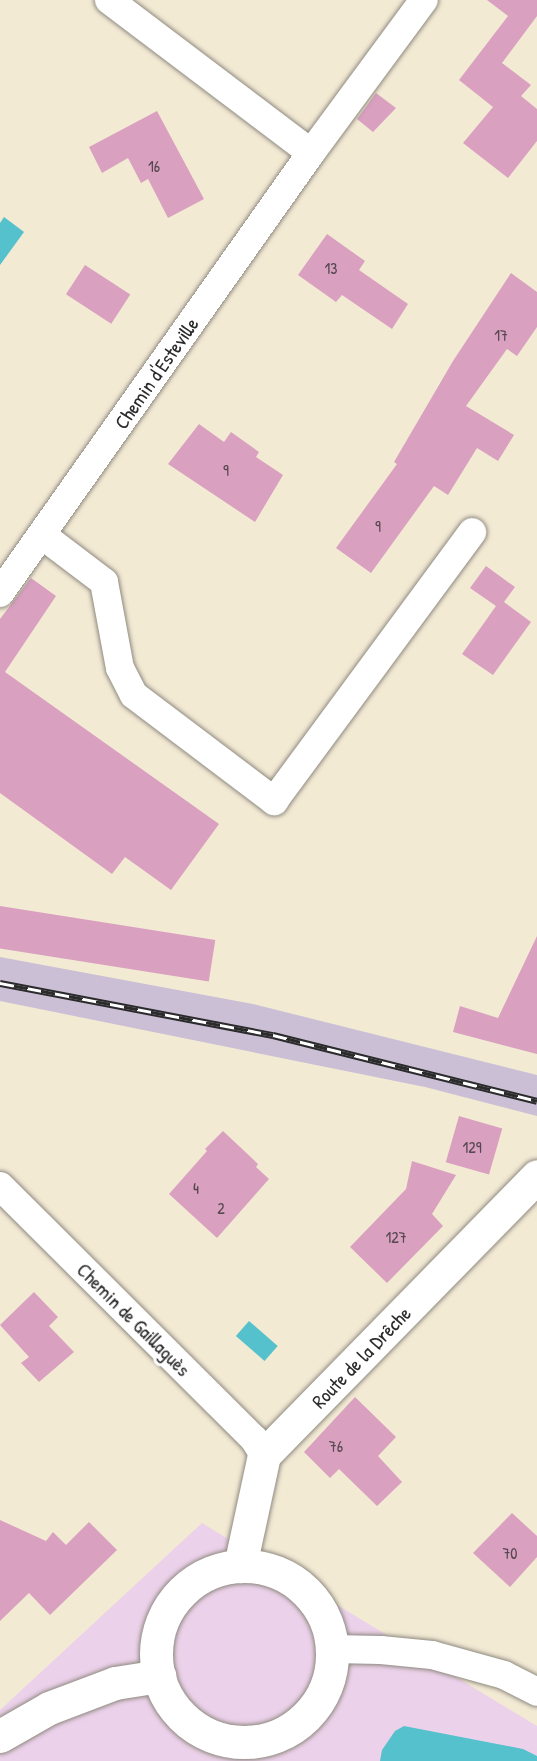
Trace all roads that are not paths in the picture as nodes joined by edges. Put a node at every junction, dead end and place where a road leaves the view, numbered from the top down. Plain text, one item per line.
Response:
1 (110, 0) edge
2 (424, 0) edge
3 (311, 153) junction
4 (472, 532) dead end
5 (42, 535) junction
6 (0, 593) edge
7 (537, 1176) edge
8 (0, 1186) edge
9 (264, 1455) junction
10 (240, 1566) junction
11 (332, 1649) junction
12 (159, 1676) junction
13 (537, 1692) edge
14 (0, 1736) edge

1 - 3 street
2 - 3 street, Chemin d'Esteville
3 - 5 street, Chemin d'Esteville
4 - 5 street
5 - 6 street, Chemin d'Esteville
7 - 9 street, Route de la Drêche
8 - 9 street, Chemin de Gaillaguès
9 - 10 street
10 - 11 street
10 - 12 street
11 - 12 street
11 - 13 street
12 - 14 street

